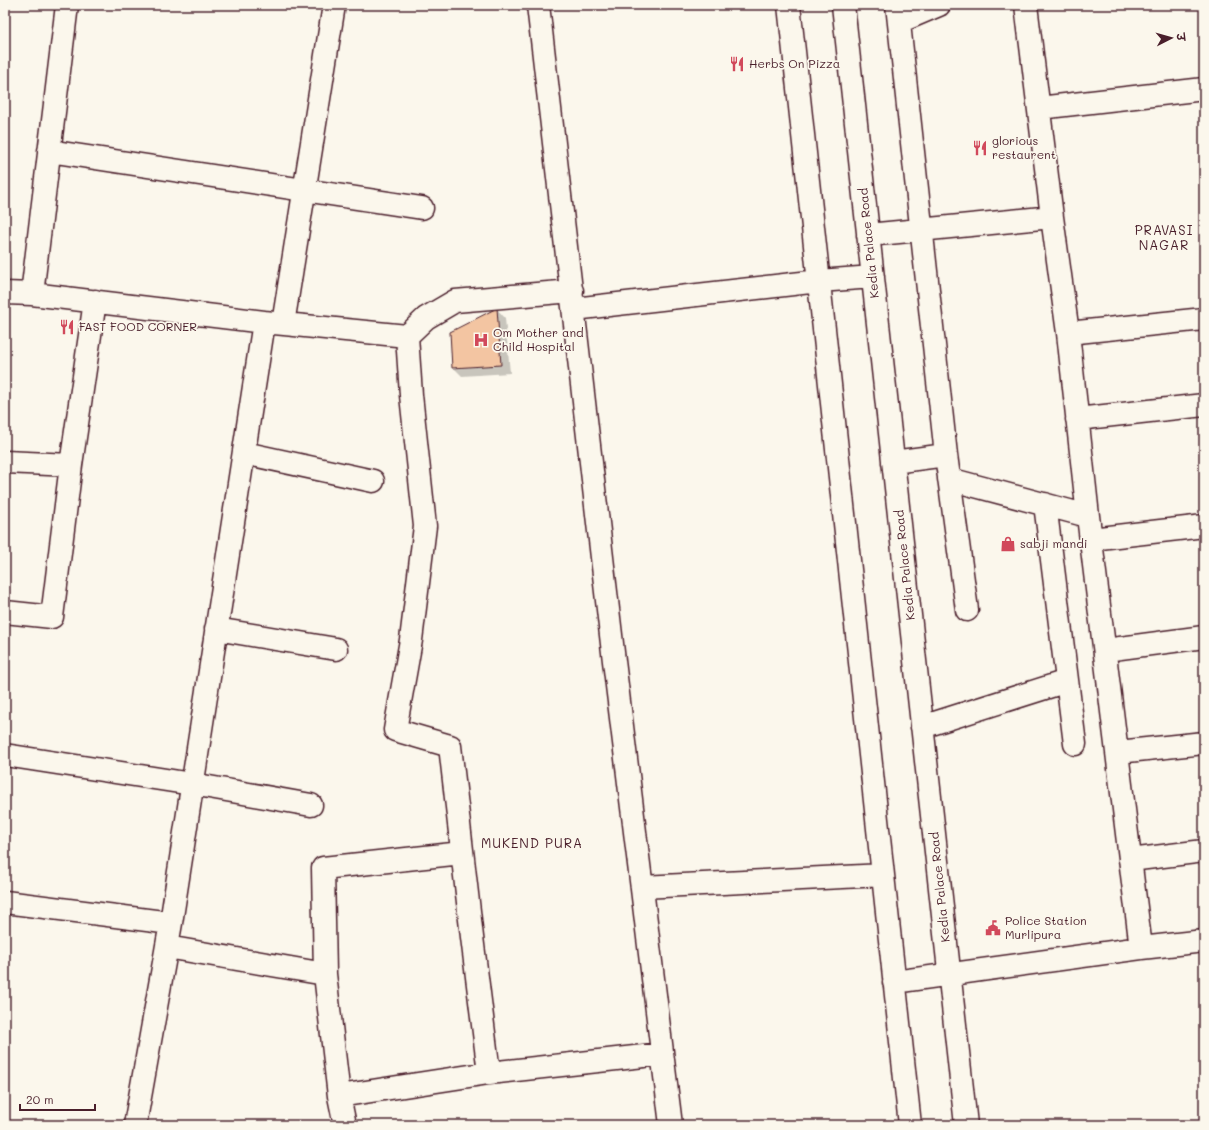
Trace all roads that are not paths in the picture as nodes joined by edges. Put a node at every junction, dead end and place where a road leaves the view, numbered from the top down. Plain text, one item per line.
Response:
1 (67, 5) edge
2 (334, 5) edge
3 (538, 5) edge
4 (789, 5) edge
5 (843, 5) edge
6 (938, 5) edge
7 (1026, 5) edge
8 (898, 14) edge
9 (1204, 89) edge
10 (1039, 108) junction
11 (49, 152) junction
12 (305, 190) junction
13 (422, 208) dead end
14 (1052, 217) junction
15 (921, 230) junction
16 (868, 235) junction
17 (872, 277) junction
18 (819, 282) junction
19 (5, 293) edge
20 (32, 294) junction
21 (573, 300) junction
22 (94, 301) junction
23 (1204, 319) edge
24 (274, 323) junction
25 (1068, 333) junction
26 (407, 336) junction
27 (1204, 405) edge
28 (1077, 419) junction
29 (244, 453) junction
30 (946, 454) junction
31 (5, 462) edge
32 (893, 462) junction
33 (71, 465) junction
34 (949, 479) junction
35 (373, 481) dead end
36 (1046, 504) junction
37 (1088, 516) junction
38 (1204, 526) edge
39 (1091, 539) junction
40 (966, 610) dead end
41 (5, 612) edge
42 (216, 629) junction
43 (1204, 637) edge
44 (336, 649) dead end
45 (1105, 650) junction
46 (1067, 681) junction
47 (922, 727) junction
48 (1204, 743) edge
49 (1075, 744) dead end
50 (1118, 752) junction
51 (5, 755) edge
52 (192, 784) junction
53 (311, 806) dead end
54 (1204, 851) edge
55 (462, 853) junction
56 (1130, 860) junction
57 (883, 875) junction
58 (642, 887) junction
59 (5, 902) edge
60 (171, 922) junction
61 (1204, 941) edge
62 (167, 947) junction
63 (1141, 948) junction
64 (326, 974) junction
65 (950, 975) junction
66 (894, 982) junction
67 (662, 1054) junction
68 (489, 1073) junction
69 (339, 1096) junction
70 (136, 1125) edge
71 (345, 1125) edge
72 (671, 1125) edge
73 (910, 1125) edge
74 (966, 1125) edge

1 - 11 street
2 - 12 street
3 - 21 street
4 - 18 street
5 - 16 street, Kedia Palace Road
6 - 8 street
7 - 10 street
8 - 15 street
9 - 10 street
10 - 14 street
11 - 12 street
11 - 20 street
12 - 13 street
12 - 24 street
14 - 15 street
14 - 25 street
15 - 16 street
15 - 30 street
16 - 17 street, Kedia Palace Road
17 - 18 street
17 - 32 street, Kedia Palace Road
18 - 21 street
18 - 57 street
19 - 20 street
20 - 22 street
21 - 26 street
21 - 58 street
22 - 24 street
22 - 33 street
23 - 25 street
24 - 26 street
24 - 29 street
25 - 28 street
26 - 55 street
27 - 28 street
28 - 37 street
29 - 35 street
29 - 42 street
30 - 32 street
30 - 34 street
31 - 33 street
32 - 47 street, Kedia Palace Road
33 - 41 street
34 - 36 street
34 - 40 street
36 - 37 street
36 - 46 street
37 - 39 street
38 - 39 street
39 - 45 street
42 - 44 street
42 - 52 street
43 - 45 street
45 - 50 street
46 - 47 street
46 - 49 street
47 - 65 street, Kedia Palace Road
48 - 50 street
50 - 56 street
51 - 52 street
52 - 53 street
52 - 60 street
54 - 56 street
55 - 64 street
55 - 68 street
56 - 63 street
57 - 58 street
57 - 66 street
58 - 67 street
59 - 60 street
60 - 62 street
61 - 63 street
62 - 64 street
62 - 70 street
63 - 65 street
64 - 69 street
65 - 66 street
65 - 74 street, Kedia Palace Road
66 - 73 street
67 - 68 street
67 - 72 street
68 - 69 street
69 - 71 street

